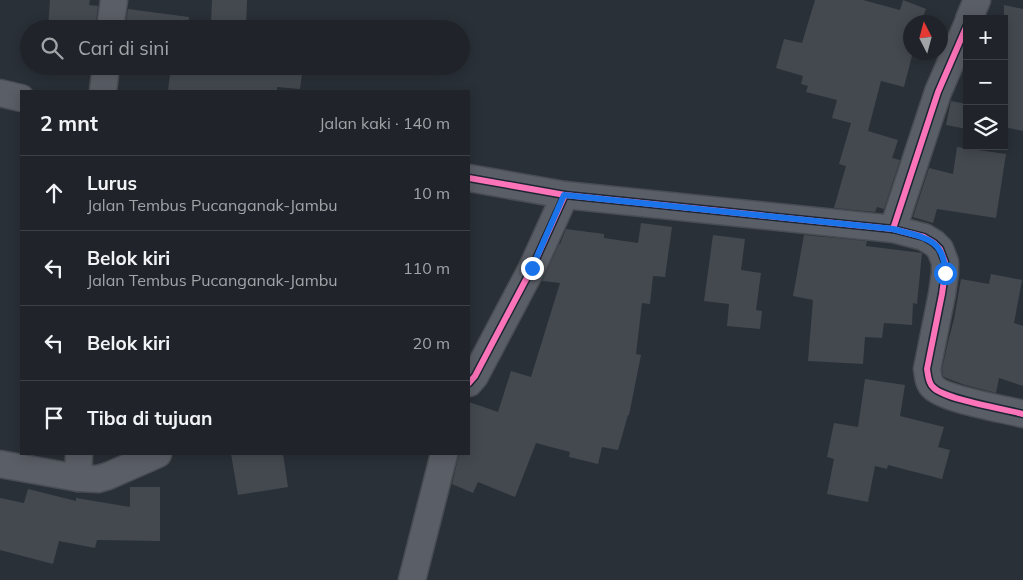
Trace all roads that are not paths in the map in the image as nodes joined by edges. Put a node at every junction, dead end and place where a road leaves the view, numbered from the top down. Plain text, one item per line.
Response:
1 (114, 0) edge
2 (977, 0) edge
3 (971, 15) edge
4 (111, 20) edge
5 (963, 34) edge
6 (105, 75) edge
7 (104, 90) edge
8 (0, 94) edge
9 (20, 98) edge
10 (470, 178) edge
11 (564, 195) junction
12 (893, 229) junction
13 (470, 383) edge
14 (1023, 414) edge
15 (156, 455) edge
16 (444, 455) edge
17 (0, 464) edge
18 (78, 466) edge
19 (412, 580) edge

1 - 4 street
2 - 3 street
5 - 12 street
6 - 7 street
8 - 9 street
10 - 11 street
11 - 12 street
11 - 13 street
12 - 14 street
15 - 18 street
16 - 19 street
17 - 18 street

